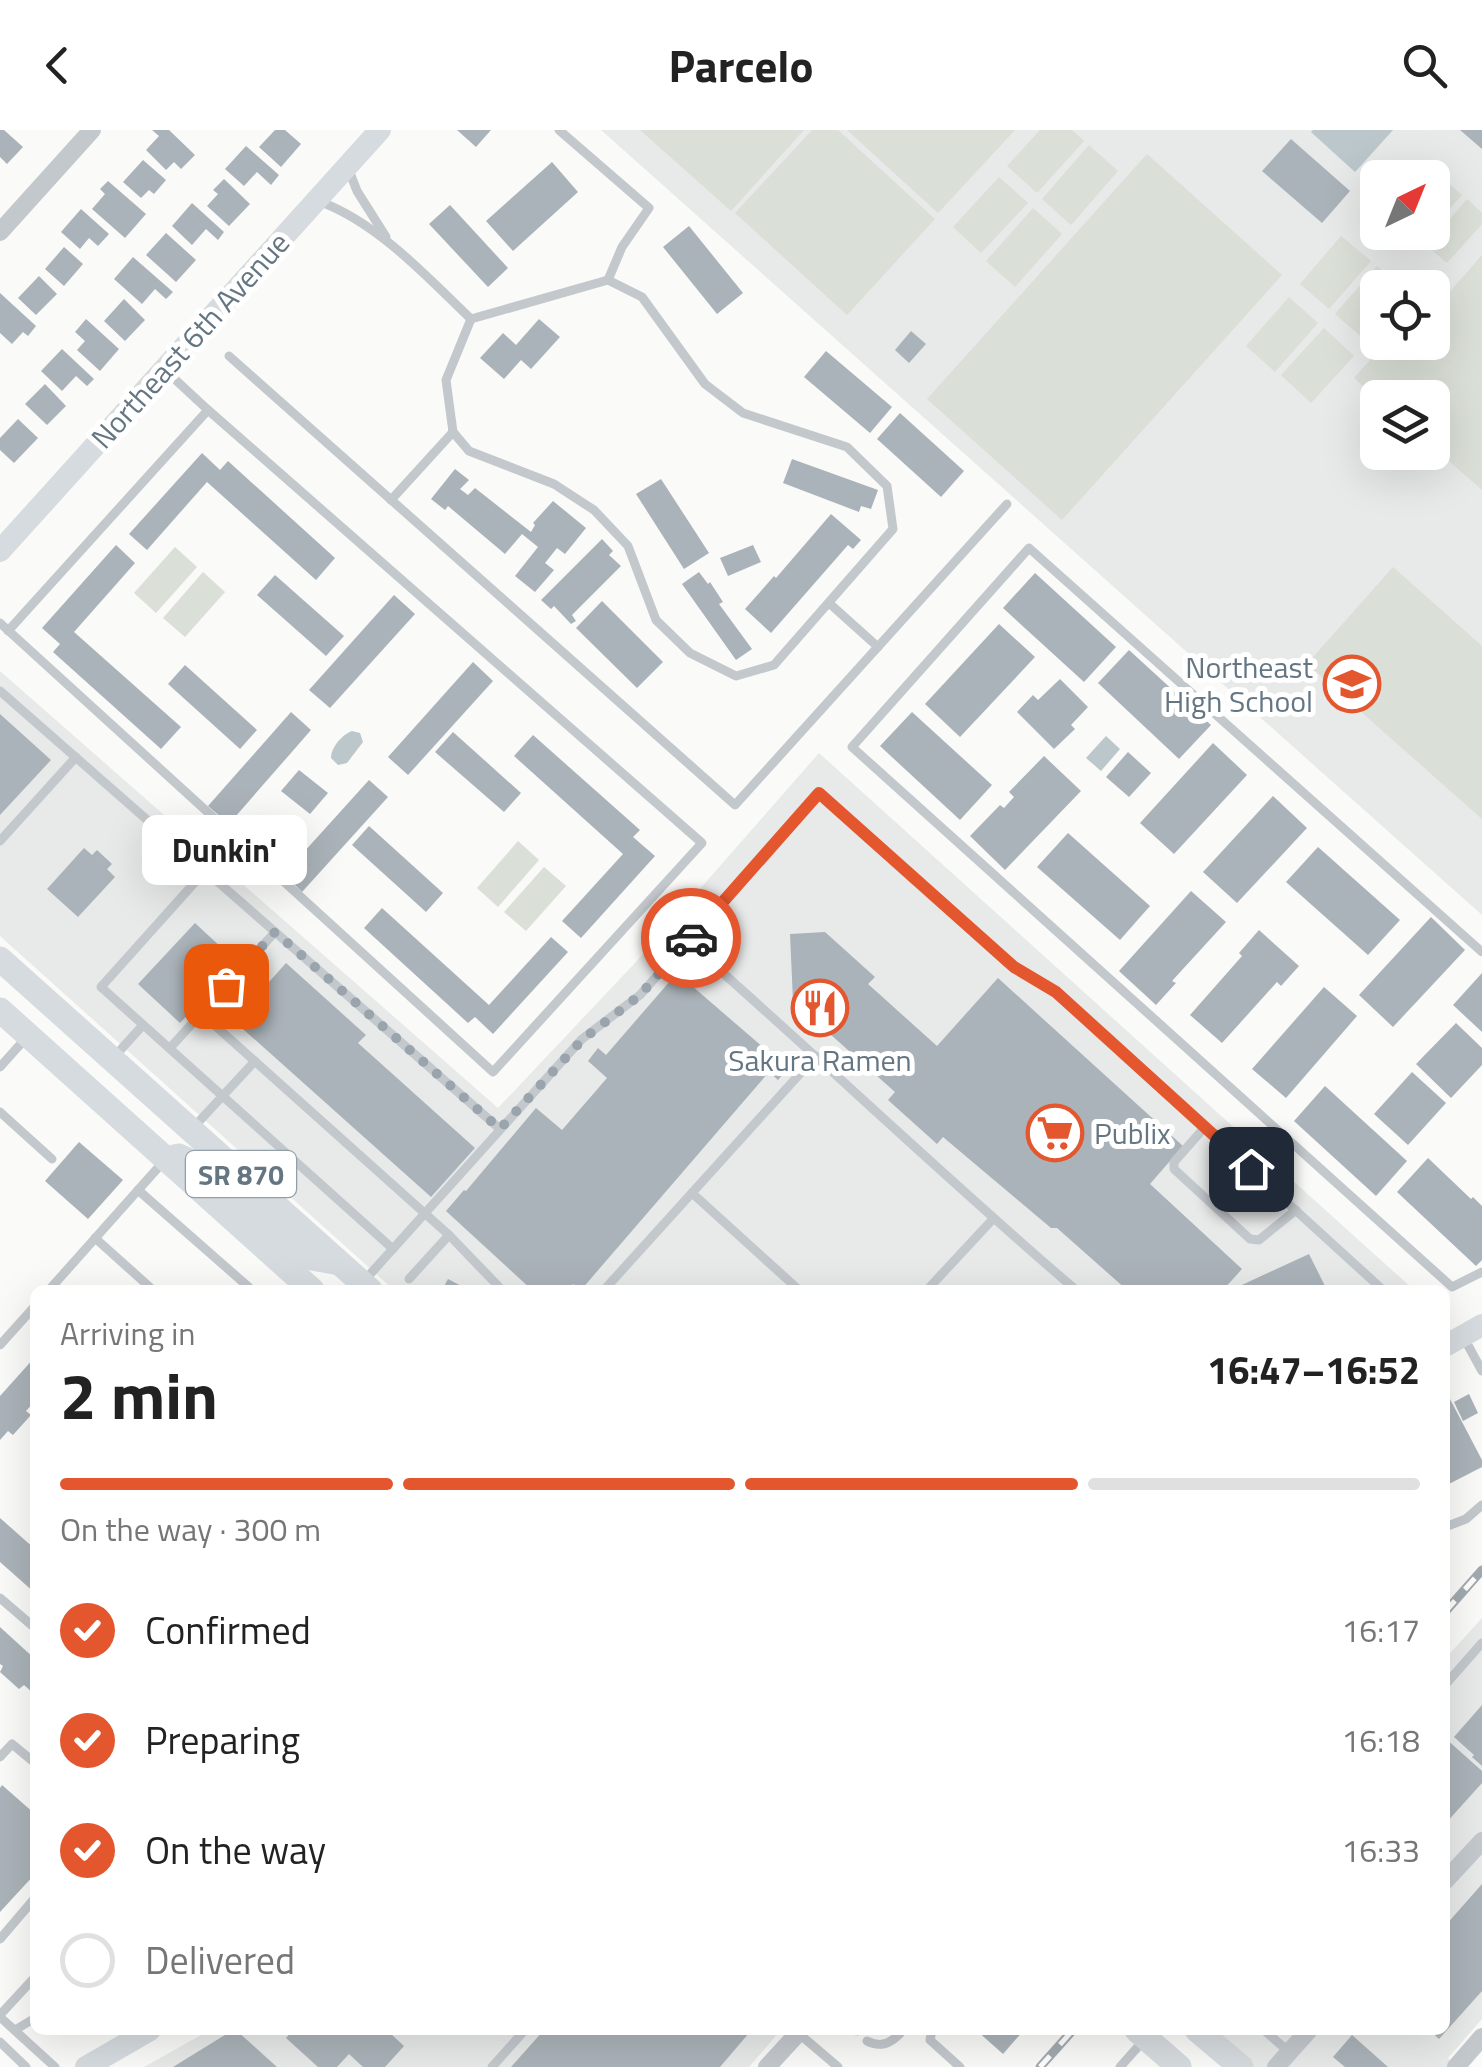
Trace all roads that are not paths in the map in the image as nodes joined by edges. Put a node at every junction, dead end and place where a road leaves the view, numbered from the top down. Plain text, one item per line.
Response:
1 (92, 130) edge
2 (380, 130) edge
3 (560, 130) edge
4 (348, 166) junction
5 (316, 201) junction
6 (0, 232) edge
7 (391, 244) junction
8 (608, 280) junction
9 (471, 320) junction
10 (229, 356) dead end
11 (164, 369) junction
12 (208, 410) junction
13 (453, 432) junction
14 (391, 500) junction
15 (1007, 504) dead end
16 (1, 549) edge
17 (829, 603) junction
18 (4, 627) edge
19 (878, 647) junction
20 (0, 691) edge
21 (76, 758) junction
22 (0, 841) edge
23 (206, 871) junction
24 (275, 932) junction
25 (688, 942) junction
26 (1482, 952) edge
27 (0, 960) edge
28 (4, 1014) edge
29 (202, 1014) junction
30 (143, 1025) junction
31 (28, 1036) junction
32 (170, 1048) junction
33 (816, 1056) junction
34 (112, 1059) junction
35 (254, 1061) junction
36 (0, 1067) edge
37 (222, 1095) junction
38 (0, 1112) edge
39 (1206, 1127) junction
40 (500, 1129) junction
41 (191, 1130) junction
42 (166, 1159) junction
43 (52, 1160) dead end
44 (138, 1190) junction
45 (692, 1193) junction
46 (1296, 1210) junction
47 (424, 1214) junction
48 (993, 1219) junction
49 (449, 1235) junction
50 (95, 1238) junction
51 (393, 1248) junction
52 (339, 1262) junction
53 (1482, 1272) edge
54 (409, 1279) dead end
55 (53, 1285) edge
56 (147, 1285) edge
57 (246, 1285) edge
58 (306, 1285) edge
59 (365, 1285) edge
60 (367, 1285) edge
61 (497, 1285) edge
62 (609, 1285) edge
63 (793, 1285) edge
64 (932, 1285) edge
65 (1070, 1285) edge
66 (1378, 1285) edge
67 (1449, 1285) edge
68 (1450, 1286) edge
69 (30, 1312) edge
70 (1463, 1336) edge
71 (0, 1346) edge
72 (1482, 1371) edge
73 (1482, 1506) edge
74 (1450, 1524) edge
75 (0, 1598) edge
76 (30, 1624) edge
77 (1482, 1643) edge
78 (1450, 1680) edge
79 (0, 1756) edge
80 (30, 1759) edge
81 (1482, 1841) edge
82 (1450, 1876) edge
83 (30, 1904) edge
84 (0, 1939) edge
85 (30, 1983) edge
86 (0, 2016) edge
87 (30, 2021) edge
88 (15, 2030) junction
89 (141, 2035) edge
90 (521, 2035) edge
91 (795, 2035) edge
92 (802, 2035) edge
93 (898, 2035) edge
94 (931, 2035) edge
95 (1203, 2035) edge
96 (1270, 2035) edge
97 (1305, 2035) edge
98 (1482, 2037) edge
99 (867, 2040) dead end
100 (0, 2042) edge
101 (1154, 2050) edge
102 (1289, 2052) junction
103 (1463, 2064) edge
104 (26, 2067) edge
105 (55, 2067) edge
106 (86, 2067) edge
107 (492, 2067) edge
108 (767, 2067) edge
109 (838, 2067) edge
110 (960, 2067) edge
111 (1120, 2067) edge
112 (1240, 2067) edge
113 (1276, 2067) edge

1 - 6 street
2 - 4 street, Northeast 6th Avenue
3 - 8 lane
4 - 5 street, Northeast 6th Avenue
4 - 7 lane
5 - 7 lane
5 - 11 street, Northeast 6th Avenue
7 - 9 lane
8 - 9 lane
8 - 17 lane
9 - 13 lane
10 - 14 lane
11 - 12 lane
11 - 16 street, Northeast 6th Avenue
12 - 18 lane
12 - 18 lane
13 - 14 lane
13 - 17 lane
14 - 19 lane
15 - 19 lane
17 - 19 lane
20 - 21 lane
21 - 22 lane
21 - 23 lane
23 - 24 lane
23 - 30 lane
24 - 29 lane
24 - 40 lane
25 - 33 lane
25 - 39 lane
25 - 40 lane
26 - 67 lane
27 - 34 main road, SR 870
28 - 31 main road, SR 870
28 - 41 main road
29 - 32 lane
29 - 35 lane
30 - 32 lane
30 - 34 lane
31 - 36 lane
31 - 42 main road, SR 870
32 - 37 lane
33 - 45 lane
33 - 48 lane
34 - 41 main road, SR 870
35 - 37 lane
35 - 47 lane
37 - 41 lane
37 - 51 lane
38 - 43 lane
39 - 46 lane
39 - 46 lane
40 - 47 lane
41 - 52 main road, SR 870
42 - 44 lane
42 - 52 main road
42 - 58 main road, SR 870
44 - 50 lane
44 - 57 lane
45 - 62 lane
45 - 63 lane
46 - 66 lane
47 - 49 lane
47 - 51 lane
48 - 64 lane
48 - 65 lane
49 - 54 lane
49 - 61 lane
50 - 55 lane
50 - 56 lane
51 - 60 lane
52 - 59 main road, SR 870
53 - 68 lane
69 - 71 lane
70 - 72 lane
73 - 74 lane
75 - 76 lane
77 - 78 lane
79 - 80 lane
81 - 82 street
83 - 84 lane
85 - 86 lane
86 - 88 lane
87 - 88 lane
88 - 105 lane
89 - 106 street
90 - 107 lane
91 - 108 street
92 - 109 lane
93 - 99 lane
94 - 110 lane
95 - 112 main road
96 - 102 lane
97 - 102 street
98 - 103 street
100 - 104 lane
101 - 111 lane
102 - 113 street

